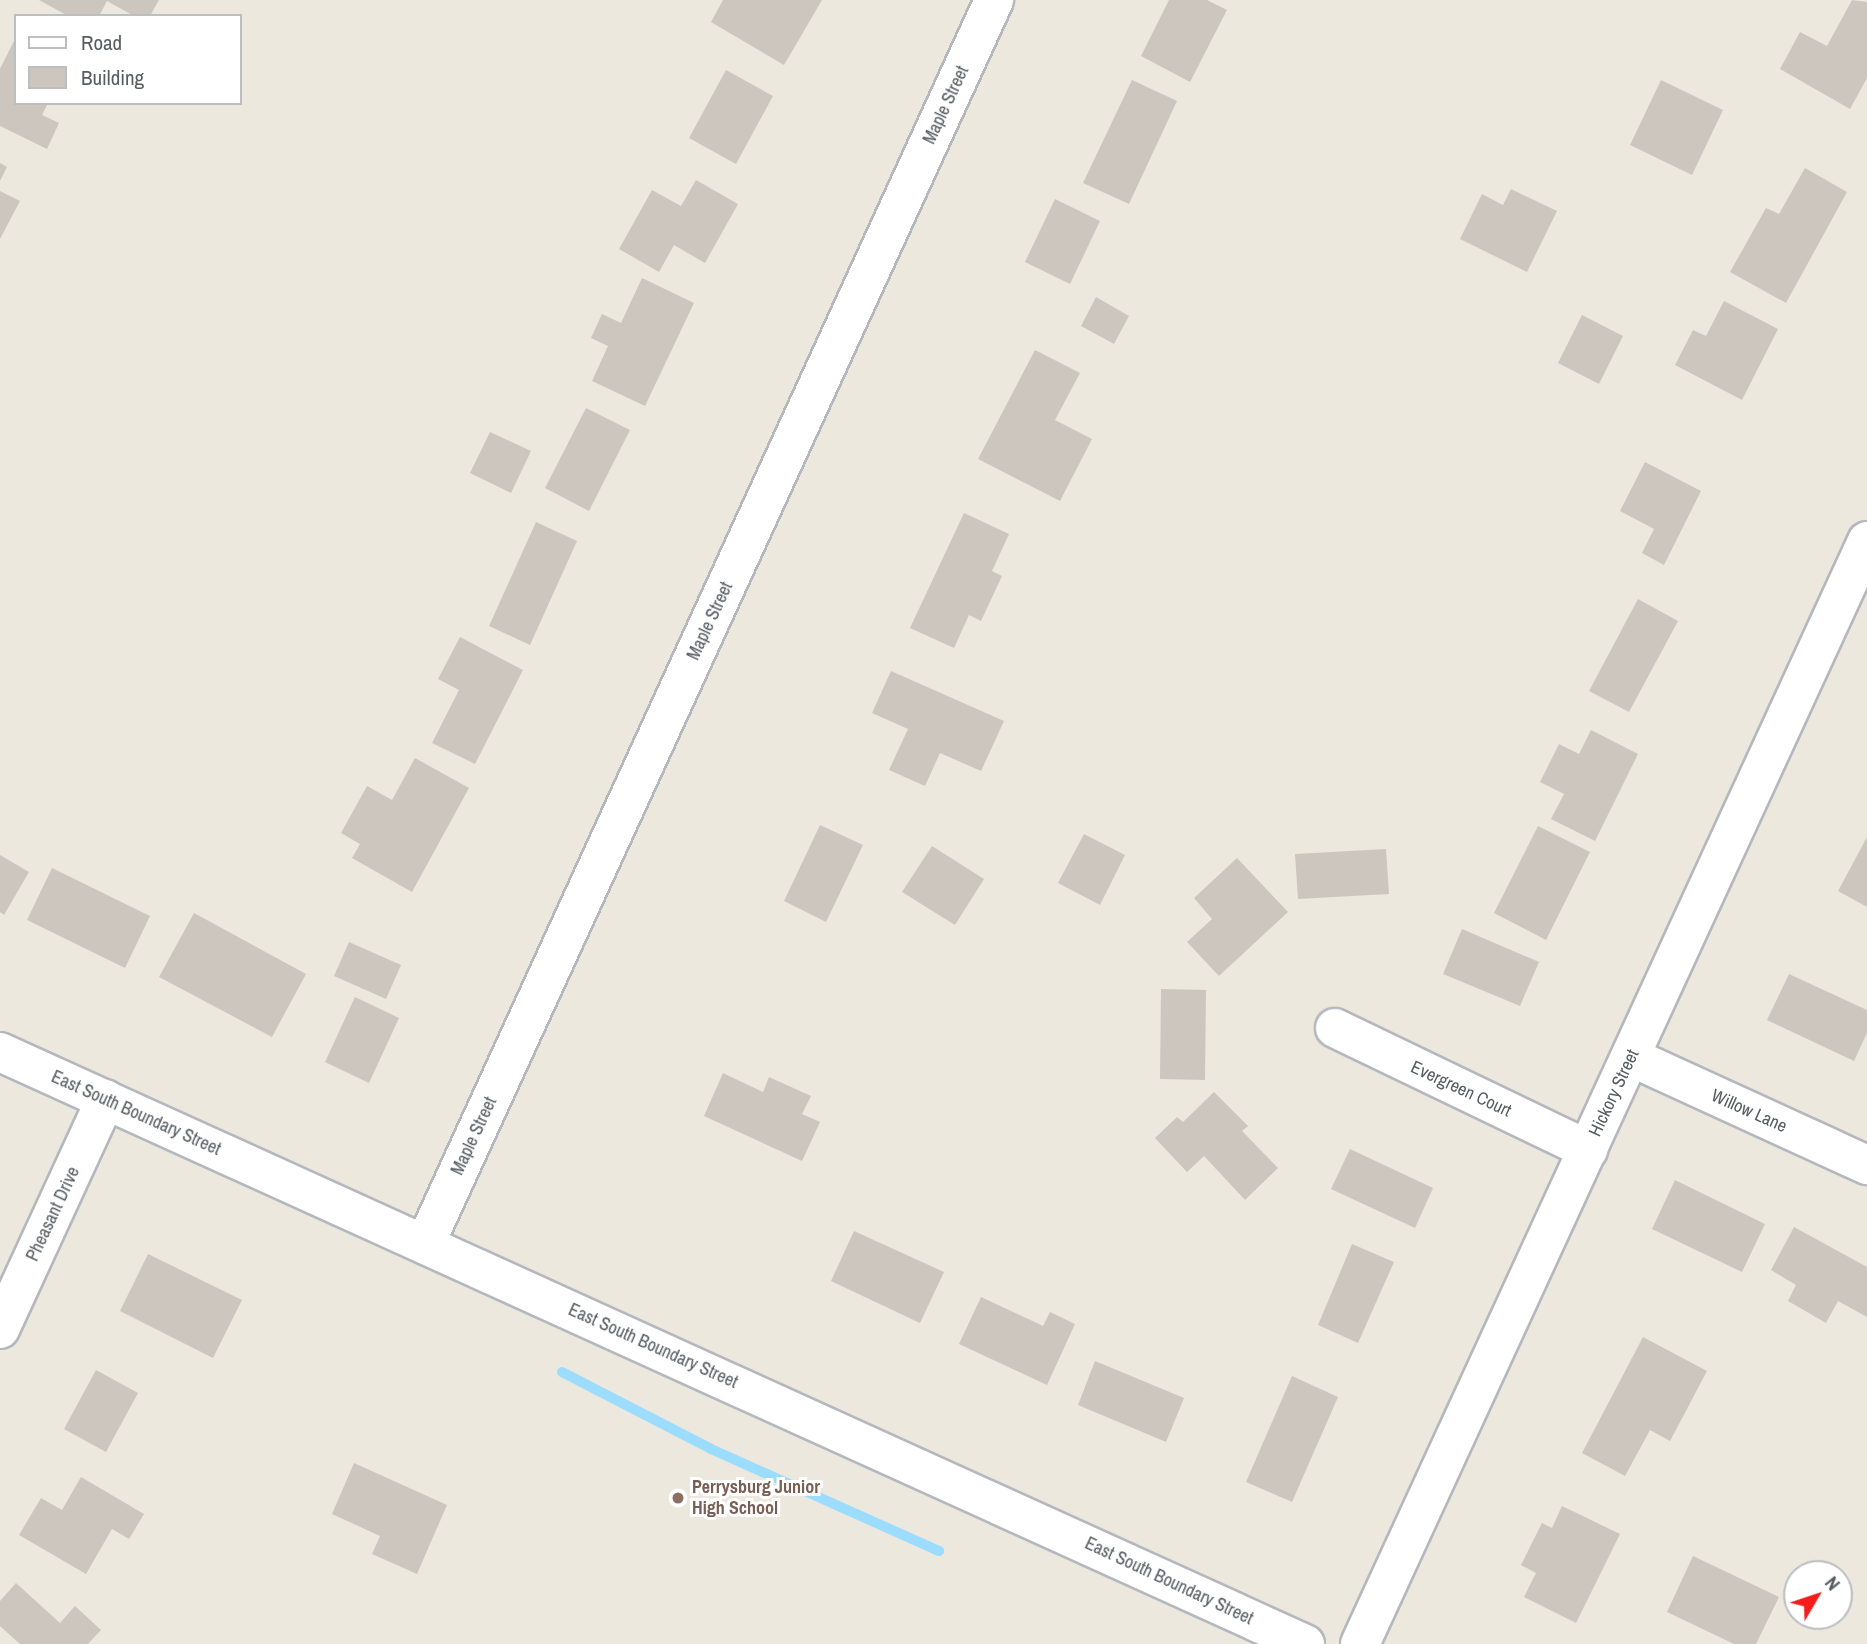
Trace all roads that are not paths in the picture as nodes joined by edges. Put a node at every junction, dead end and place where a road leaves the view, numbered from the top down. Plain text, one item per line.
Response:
1 (994, 0) edge
2 (1867, 541) edge
3 (1335, 1028) dead end
4 (0, 1052) edge
5 (1631, 1057) junction
6 (106, 1099) junction
7 (1588, 1150) junction
8 (1867, 1165) edge
9 (426, 1242) junction
10 (0, 1329) edge
11 (1305, 1644) edge
12 (1360, 1644) edge

1 - 9 street, Maple Street
2 - 5 street, Hickory Street
3 - 7 street, Evergreen Court
4 - 6 street, East South Boundary Street
5 - 7 street, Hickory Street
5 - 8 street, Willow Lane
6 - 9 street, East South Boundary Street
6 - 10 street, Pheasant Drive
7 - 12 street, Hickory Street
9 - 11 street, East South Boundary Street

